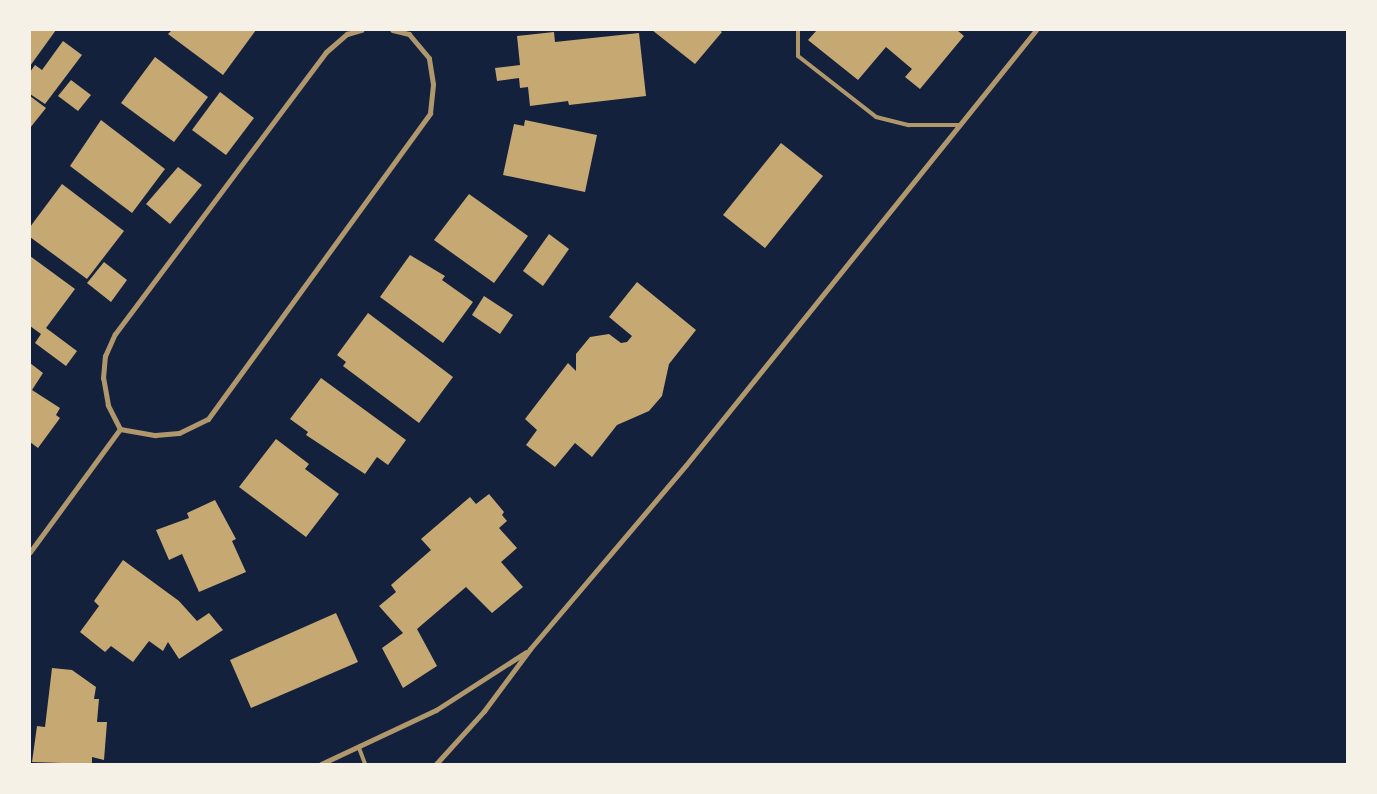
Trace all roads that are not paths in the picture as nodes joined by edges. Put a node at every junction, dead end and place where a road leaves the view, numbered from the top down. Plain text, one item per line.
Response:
1 (361, 30) edge
2 (392, 30) edge
3 (798, 30) edge
4 (1036, 30) edge
5 (959, 126) junction
6 (120, 429) junction
7 (30, 552) edge
8 (530, 649) junction
9 (359, 748) junction
10 (321, 764) edge
11 (365, 764) edge
12 (436, 764) edge

1 - 6 street
2 - 6 street
3 - 5 lane
4 - 5 street
5 - 8 street
6 - 7 street
8 - 9 street
8 - 12 street
9 - 10 street
9 - 11 lane

